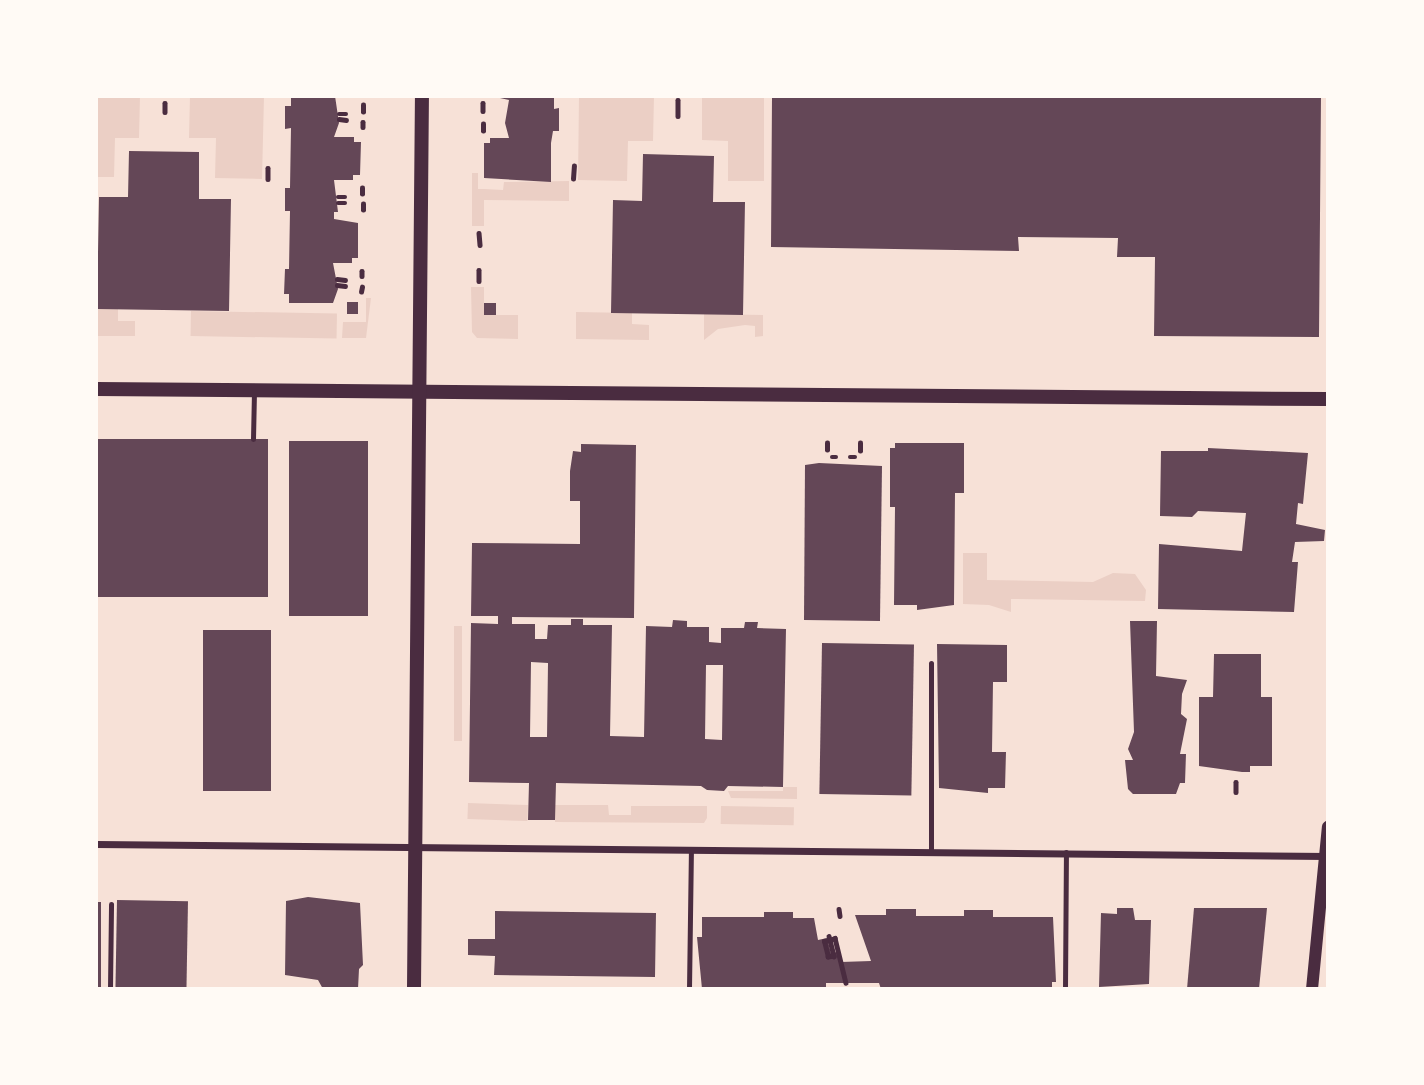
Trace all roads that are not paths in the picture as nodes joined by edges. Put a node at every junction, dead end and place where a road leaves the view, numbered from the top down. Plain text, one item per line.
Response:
1 (422, 96) edge
2 (96, 389) edge
3 (254, 390) junction
4 (420, 391) junction
5 (1328, 399) edge
6 (253, 439) dead end
7 (931, 663) dead end
8 (1328, 827) edge
9 (96, 844) edge
10 (415, 846) junction
11 (691, 849) junction
12 (931, 851) junction
13 (1066, 852) junction
14 (1326, 856) edge
15 (111, 904) dead end
16 (110, 989) edge
17 (414, 989) edge
18 (689, 989) edge
19 (1065, 989) edge
20 (1312, 989) edge

1 - 4 main road
2 - 3 main road
3 - 4 main road
3 - 6 lane
4 - 5 main road
4 - 10 main road
7 - 12 lane
8 - 14 street
9 - 10 street
10 - 11 street
10 - 17 main road
11 - 12 street
11 - 18 lane
12 - 13 street
13 - 14 street
13 - 19 lane
14 - 20 street
15 - 16 lane

